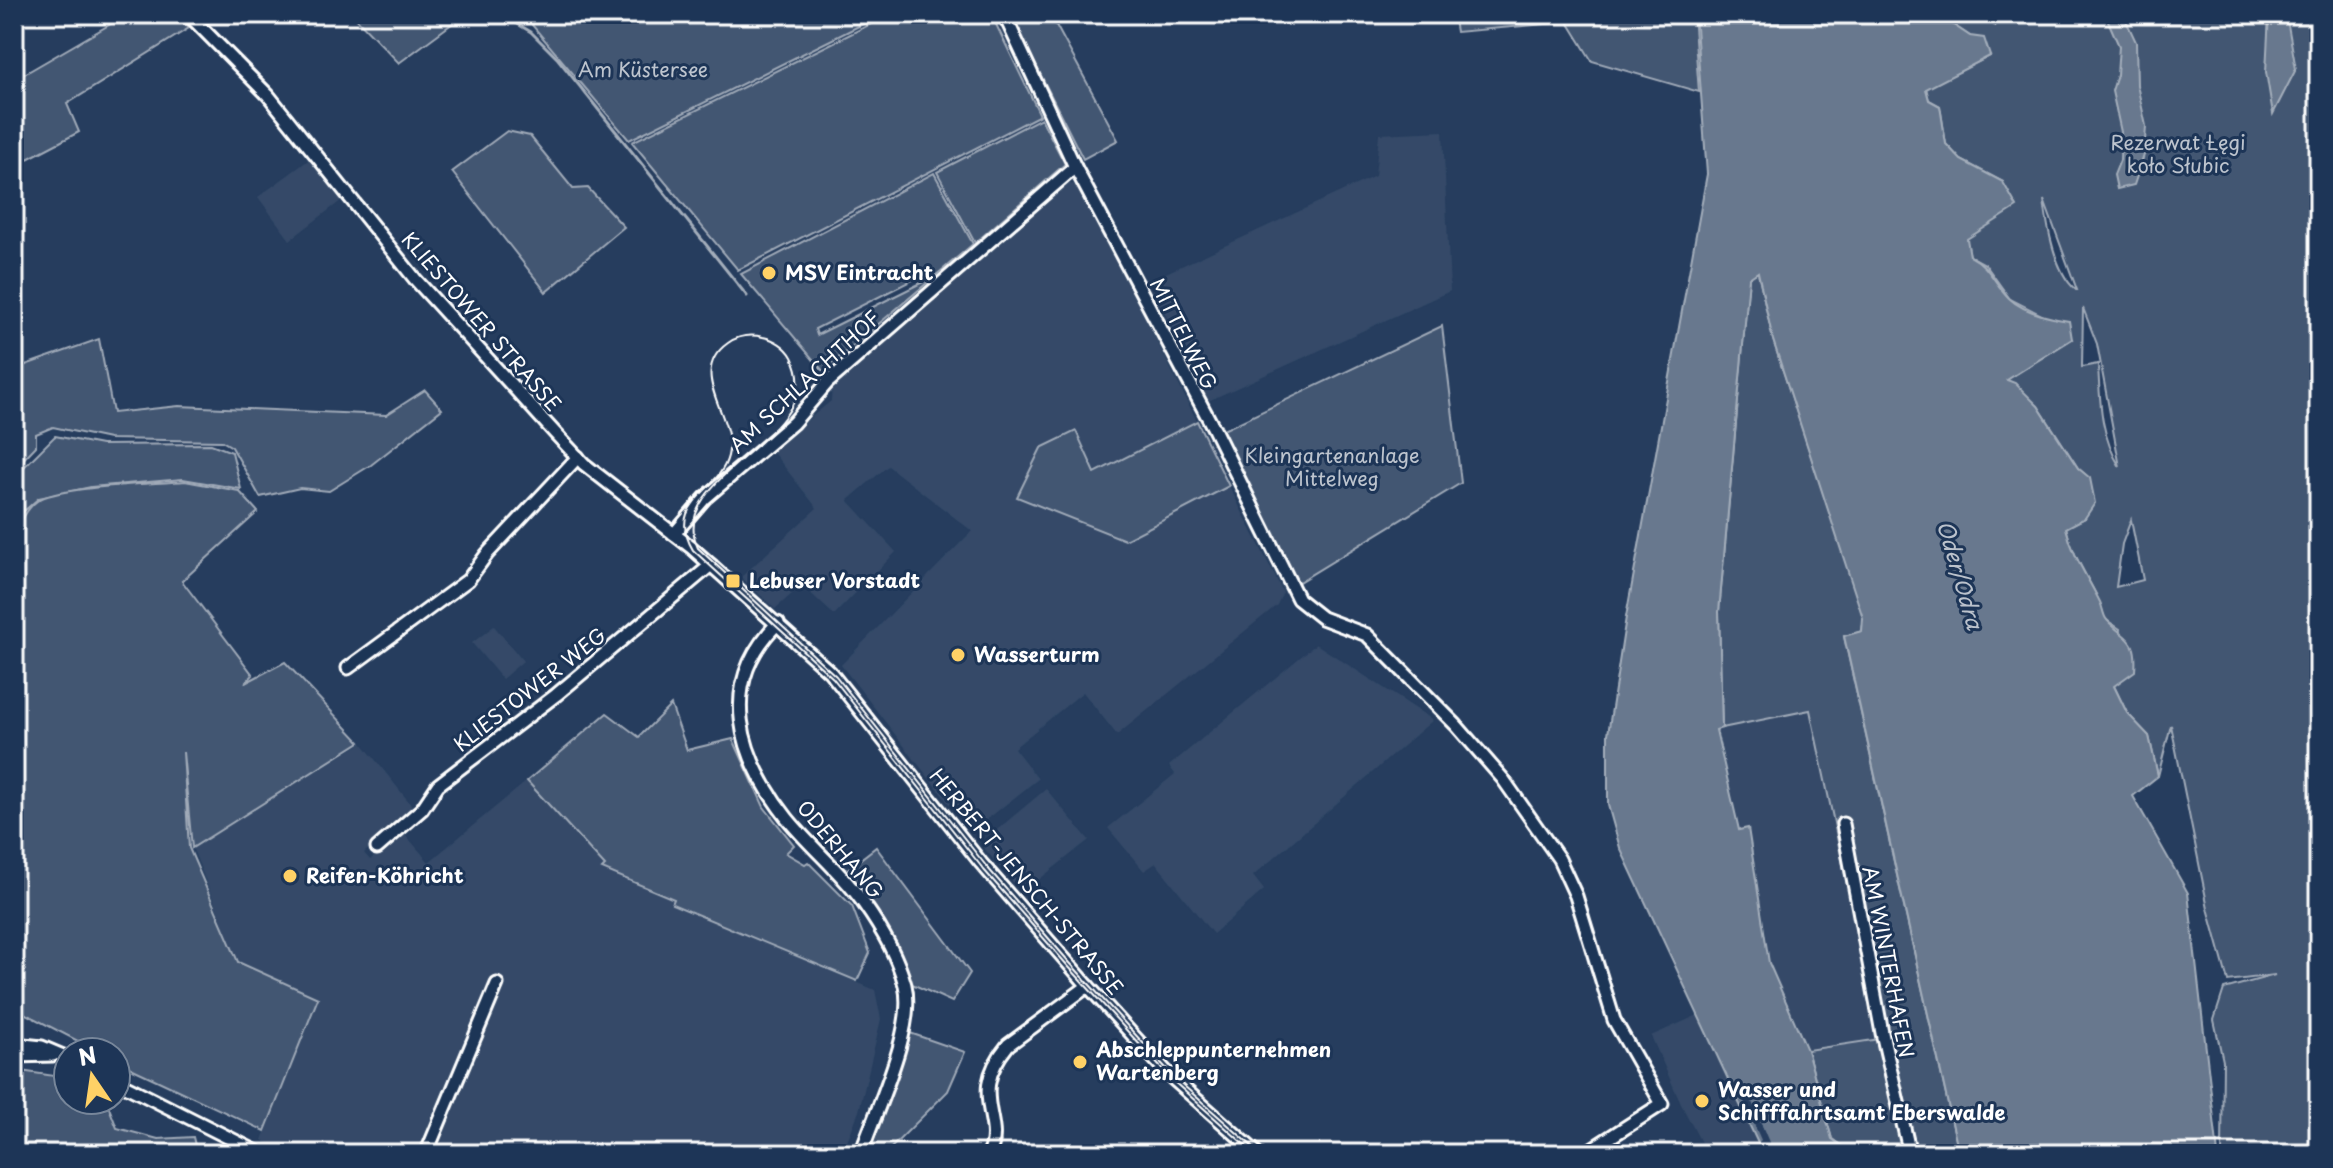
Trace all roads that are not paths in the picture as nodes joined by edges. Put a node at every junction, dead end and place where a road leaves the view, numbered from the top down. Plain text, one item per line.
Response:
1 (188, 14) edge
2 (1004, 14) edge
3 (1075, 167) junction
4 (578, 457) junction
5 (674, 534) junction
6 (711, 565) junction
7 (778, 623) junction
8 (348, 668) dead end
9 (1843, 824) dead end
10 (377, 848) dead end
11 (497, 984) dead end
12 (1088, 986) junction
13 (14, 1044) edge
14 (52, 1051) edge
15 (14, 1056) edge
16 (52, 1057) edge
17 (132, 1089) edge
18 (261, 1154) edge
19 (426, 1154) edge
20 (861, 1154) edge
21 (989, 1154) edge
22 (1258, 1154) edge
23 (1584, 1154) edge
24 (1910, 1154) edge

1 - 4 street, KLIESTOWER STRASSE
2 - 3 street, MITTELWEG
3 - 5 street, AM SCHLACHTHOF
3 - 23 street, MITTELWEG
4 - 5 street, KLIESTOWER STRASSE
4 - 8 street
5 - 6 street, KLIESTOWER STRASSE
6 - 7 street, KLIESTOWER STRASSE
6 - 10 street, KLIESTOWER WEG
7 - 12 street, HERBERT-JENSCH-STRASSE
7 - 20 street, ODERHANG
9 - 24 street, AM WINTERHAFEN
11 - 19 street
12 - 21 street
12 - 22 street, HERBERT-JENSCH-STRASSE
13 - 14 street
15 - 16 street
17 - 18 street

